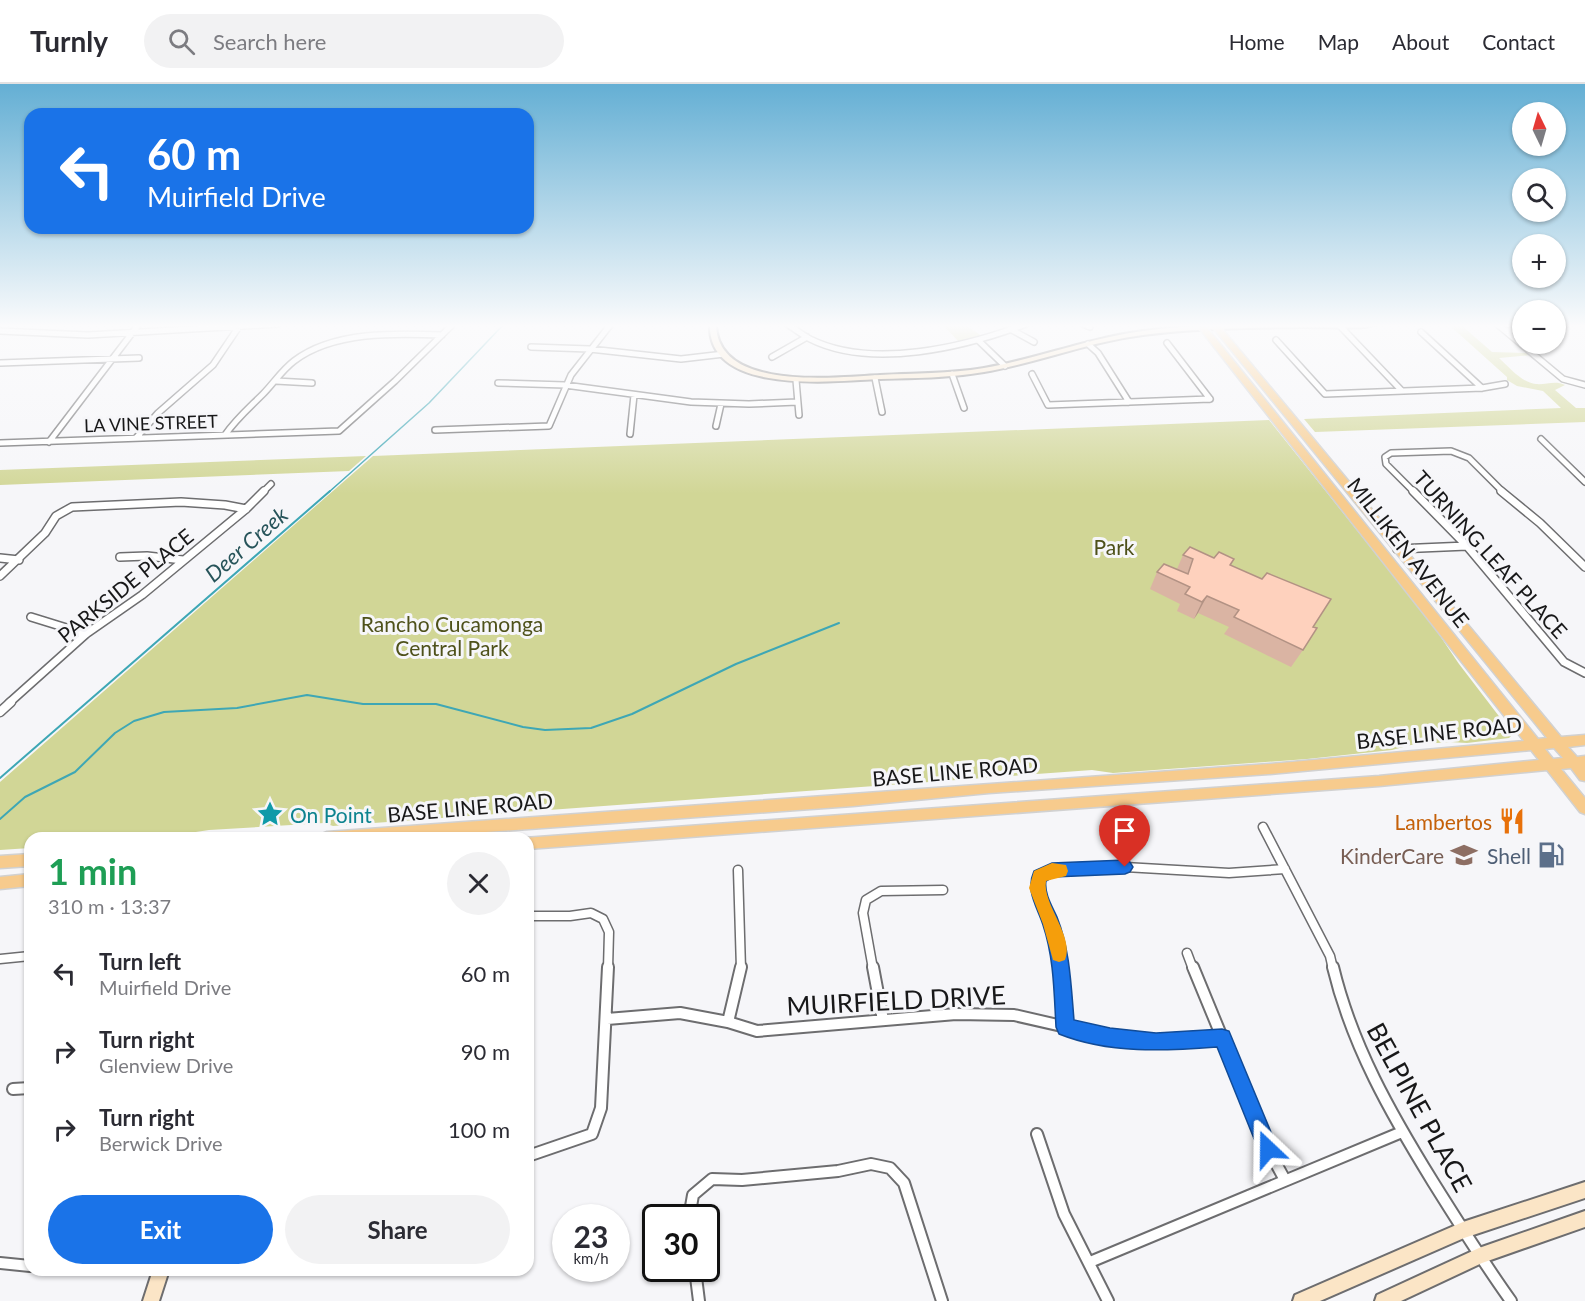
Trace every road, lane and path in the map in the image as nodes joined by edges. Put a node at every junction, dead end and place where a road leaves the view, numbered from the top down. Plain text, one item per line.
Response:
1 (796, 380) edge
2 (98, 381) edge
3 (194, 381) edge
4 (276, 381) joint
5 (393, 381) edge
6 (568, 381) edge
7 (876, 381) edge
8 (954, 381) edge
9 (1036, 381) edge
10 (1116, 381) edge
11 (1196, 381) edge
12 (1245, 381) edge
13 (1260, 381) edge
14 (1313, 381) edge
15 (1392, 381) edge
16 (1474, 381) edge
17 (1567, 381) edge
18 (312, 383) dead end
19 (498, 383) dead end
20 (1505, 384) dead end
21 (565, 385) junction
22 (1585, 385) edge
23 (1482, 388) junction
24 (1402, 391) junction
25 (634, 395) junction
26 (797, 402) junction
27 (1129, 402) junction
28 (721, 404) junction
29 (964, 408) dead end
30 (882, 412) dead end
31 (800, 415) dead end
32 (716, 426) dead end
33 (435, 430) dead end
34 (630, 434) dead end
35 (225, 435) junction
36 (136, 438) junction
37 (1541, 439) dead end
38 (49, 442) junction
39 (0, 443) edge
40 (1585, 482) edge
41 (271, 484) dead end
42 (246, 509) junction
43 (1467, 546) junction
44 (1397, 549) junction
45 (120, 557) dead end
46 (0, 558) edge
47 (19, 560) junction
48 (183, 560) junction
49 (1585, 567) edge
50 (0, 576) edge
51 (31, 617) dead end
52 (86, 634) junction
53 (1581, 672) edge
54 (0, 712) edge
55 (1585, 740) edge
56 (1556, 742) junction
57 (1533, 744) junction
58 (1579, 761) edge
59 (1550, 765) junction
60 (1585, 776) edge
61 (1585, 808) edge
62 (1263, 827) dead end
63 (410, 832) edge
64 (534, 843) edge
65 (24, 860) edge
66 (0, 862) edge
67 (1285, 869) junction
68 (738, 870) dead end
69 (24, 881) edge
70 (0, 883) edge
71 (943, 890) dead end
72 (534, 916) edge
73 (1187, 953) dead end
74 (24, 957) edge
75 (0, 959) edge
76 (607, 1019) junction
77 (883, 1020) junction
78 (728, 1023) junction
79 (1065, 1027) junction
80 (1222, 1038) junction
81 (24, 1088) edge
82 (13, 1089) dead end
83 (1402, 1132) junction
84 (1037, 1134) dead end
85 (534, 1154) edge
86 (1285, 1179) junction
87 (1585, 1190) edge
88 (691, 1204) edge
89 (1585, 1220) edge
90 (1463, 1230) junction
91 (1479, 1256) junction
92 (1090, 1262) junction
93 (0, 1263) edge
94 (24, 1265) edge
95 (159, 1276) edge
96 (697, 1282) edge
97 (151, 1301) edge
98 (699, 1301) edge
99 (942, 1301) edge
100 (1108, 1301) edge
101 (1300, 1301) edge
102 (1383, 1301) edge
103 (1511, 1301) edge

1 - 26 street
2 - 38 street
3 - 36 street
4 - 18 street
4 - 35 street
5 - 35 street, LA VINE STREET
6 - 21 street
7 - 30 street
8 - 29 street
9 - 27 street
10 - 27 street
11 - 27 street
12 - 57 main road, MILLIKEN AVENUE
13 - 44 main road, MILLIKEN AVENUE
14 - 24 street
15 - 24 street
16 - 23 street
17 - 22 street
19 - 21 street
20 - 23 street
21 - 25 street
21 - 33 street
23 - 24 street
25 - 28 street
25 - 34 street
26 - 28 street
26 - 31 street
28 - 32 street
35 - 36 street, LA VINE STREET
36 - 38 street, LA VINE STREET
37 - 40 street
38 - 39 street, LA VINE STREET
41 - 42 street, PARKSIDE PLACE
42 - 47 street
42 - 48 street, PARKSIDE PLACE
43 - 44 street
43 - 49 street, TURNING LEAF PLACE
43 - 53 street, TURNING LEAF PLACE
44 - 56 main road, MILLIKEN AVENUE
45 - 48 street
46 - 47 street
47 - 50 street
48 - 52 street, PARKSIDE PLACE
51 - 52 street
52 - 54 street, PARKSIDE PLACE
55 - 56 main road, BASE LINE ROAD
56 - 57 main road, BASE LINE ROAD
56 - 58 main road, MILLIKEN AVENUE
57 - 59 main road, MILLIKEN AVENUE
57 - 63 main road, BASE LINE ROAD
58 - 59 main road, BASE LINE ROAD
58 - 60 main road, MILLIKEN AVENUE
59 - 61 main road, MILLIKEN AVENUE
59 - 64 main road, BASE LINE ROAD
62 - 67 street, BELPINE PLACE
65 - 66 main road
67 - 79 street
67 - 83 street, BELPINE PLACE
68 - 78 street
69 - 70 main road
71 - 77 street
72 - 76 street
73 - 80 street
74 - 75 street
76 - 78 street, MUIRFIELD DRIVE
76 - 85 street
77 - 78 street, MUIRFIELD DRIVE
77 - 79 street, MUIRFIELD DRIVE
79 - 80 street, MUIRFIELD DRIVE
80 - 86 street
81 - 82 street
83 - 86 street
83 - 90 street, BELPINE PLACE
84 - 92 street
86 - 92 street
87 - 90 street
88 - 99 street
89 - 91 street
90 - 91 street, BELPINE PLACE
90 - 101 street
91 - 102 street
91 - 103 street, BELPINE PLACE
92 - 100 street
93 - 94 street
95 - 97 street
96 - 98 street

